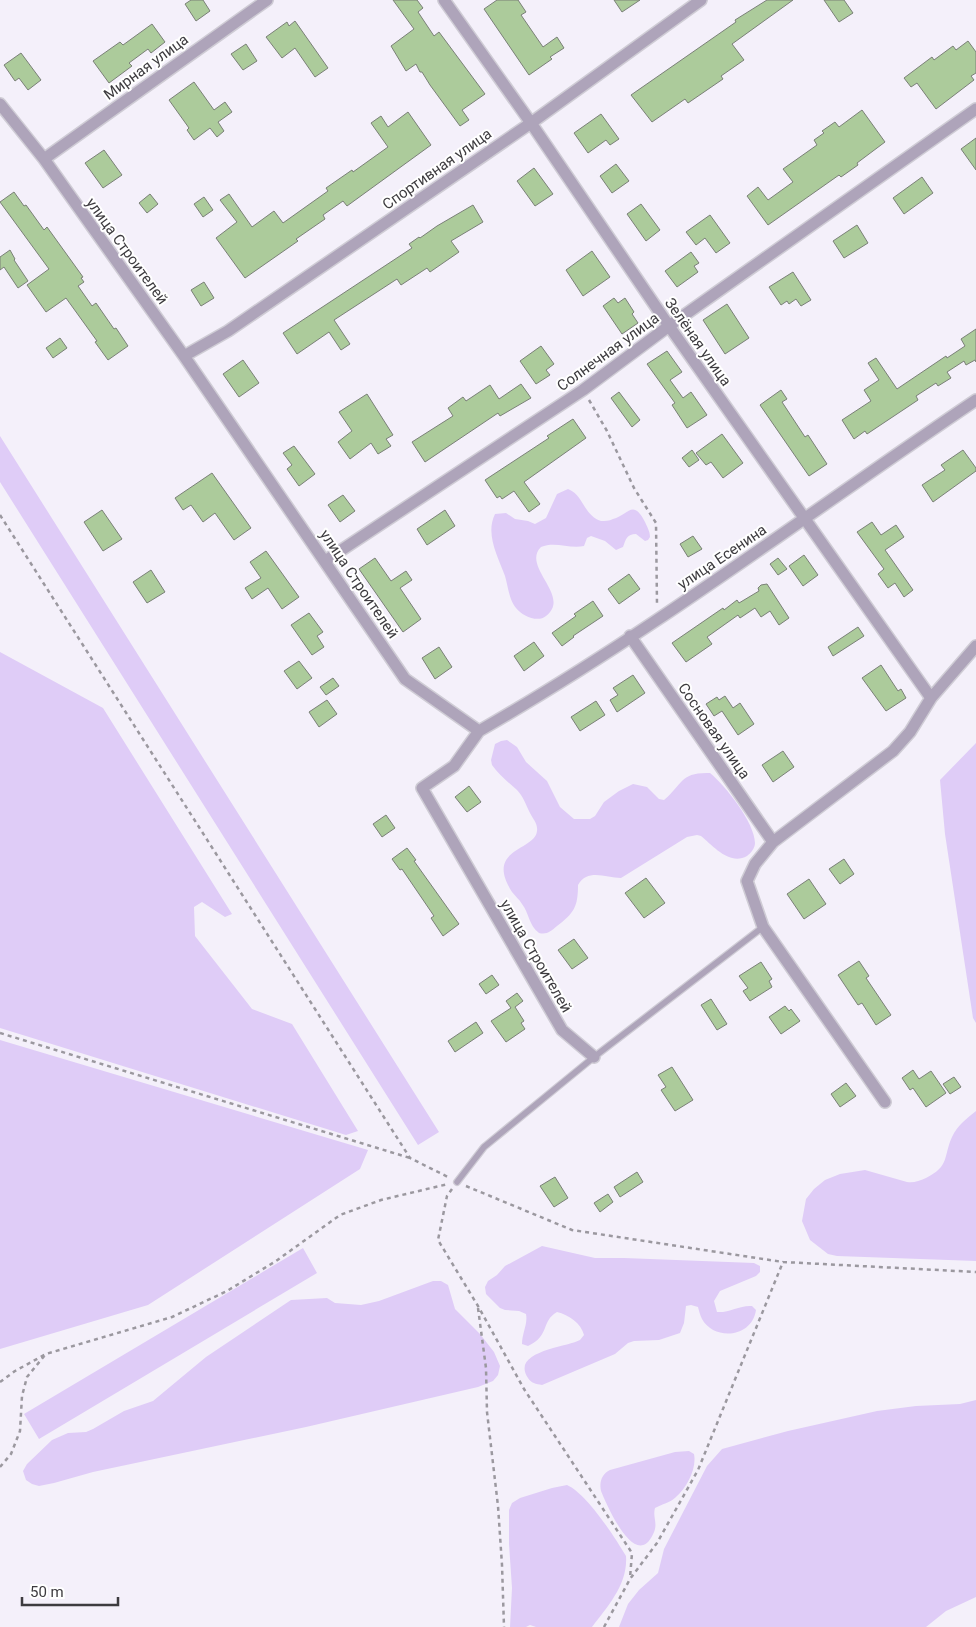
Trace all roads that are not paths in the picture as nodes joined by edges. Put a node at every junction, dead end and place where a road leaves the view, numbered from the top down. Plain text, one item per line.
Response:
1 (266, 0) edge
2 (444, 0) edge
3 (701, 0) edge
4 (0, 104) edge
5 (976, 109) edge
6 (531, 123) junction
7 (44, 159) junction
8 (669, 326) junction
9 (184, 356) junction
10 (976, 400) edge
11 (805, 520) junction
12 (325, 561) junction
13 (630, 636) junction
14 (976, 646) edge
15 (931, 698) junction
16 (479, 731) junction
17 (773, 842) junction
18 (762, 927) junction
19 (594, 1058) junction
20 (885, 1102) dead end
21 (457, 1182) road end

1 - 7 street, Мирная улица
2 - 6 street, Зелёная улица
3 - 6 street, Спортивная улица
4 - 7 street, улица Строителей
5 - 8 street, Солнечная улица
6 - 8 street, Зелёная улица
6 - 9 street, Спортивная улица
7 - 9 street, улица Строителей
8 - 11 street, Зелёная улица
8 - 12 street, Солнечная улица
9 - 12 street, улица Строителей
10 - 11 street, улица Есенина
11 - 13 street, улица Есенина
11 - 15 street, Зелёная улица
12 - 16 street, улица Строителей
13 - 16 street, улица Есенина
13 - 17 street, Сосновая улица
14 - 15 street
15 - 17 street
16 - 19 street, улица Строителей
17 - 18 street
18 - 19 lane
18 - 20 street
19 - 21 lane

